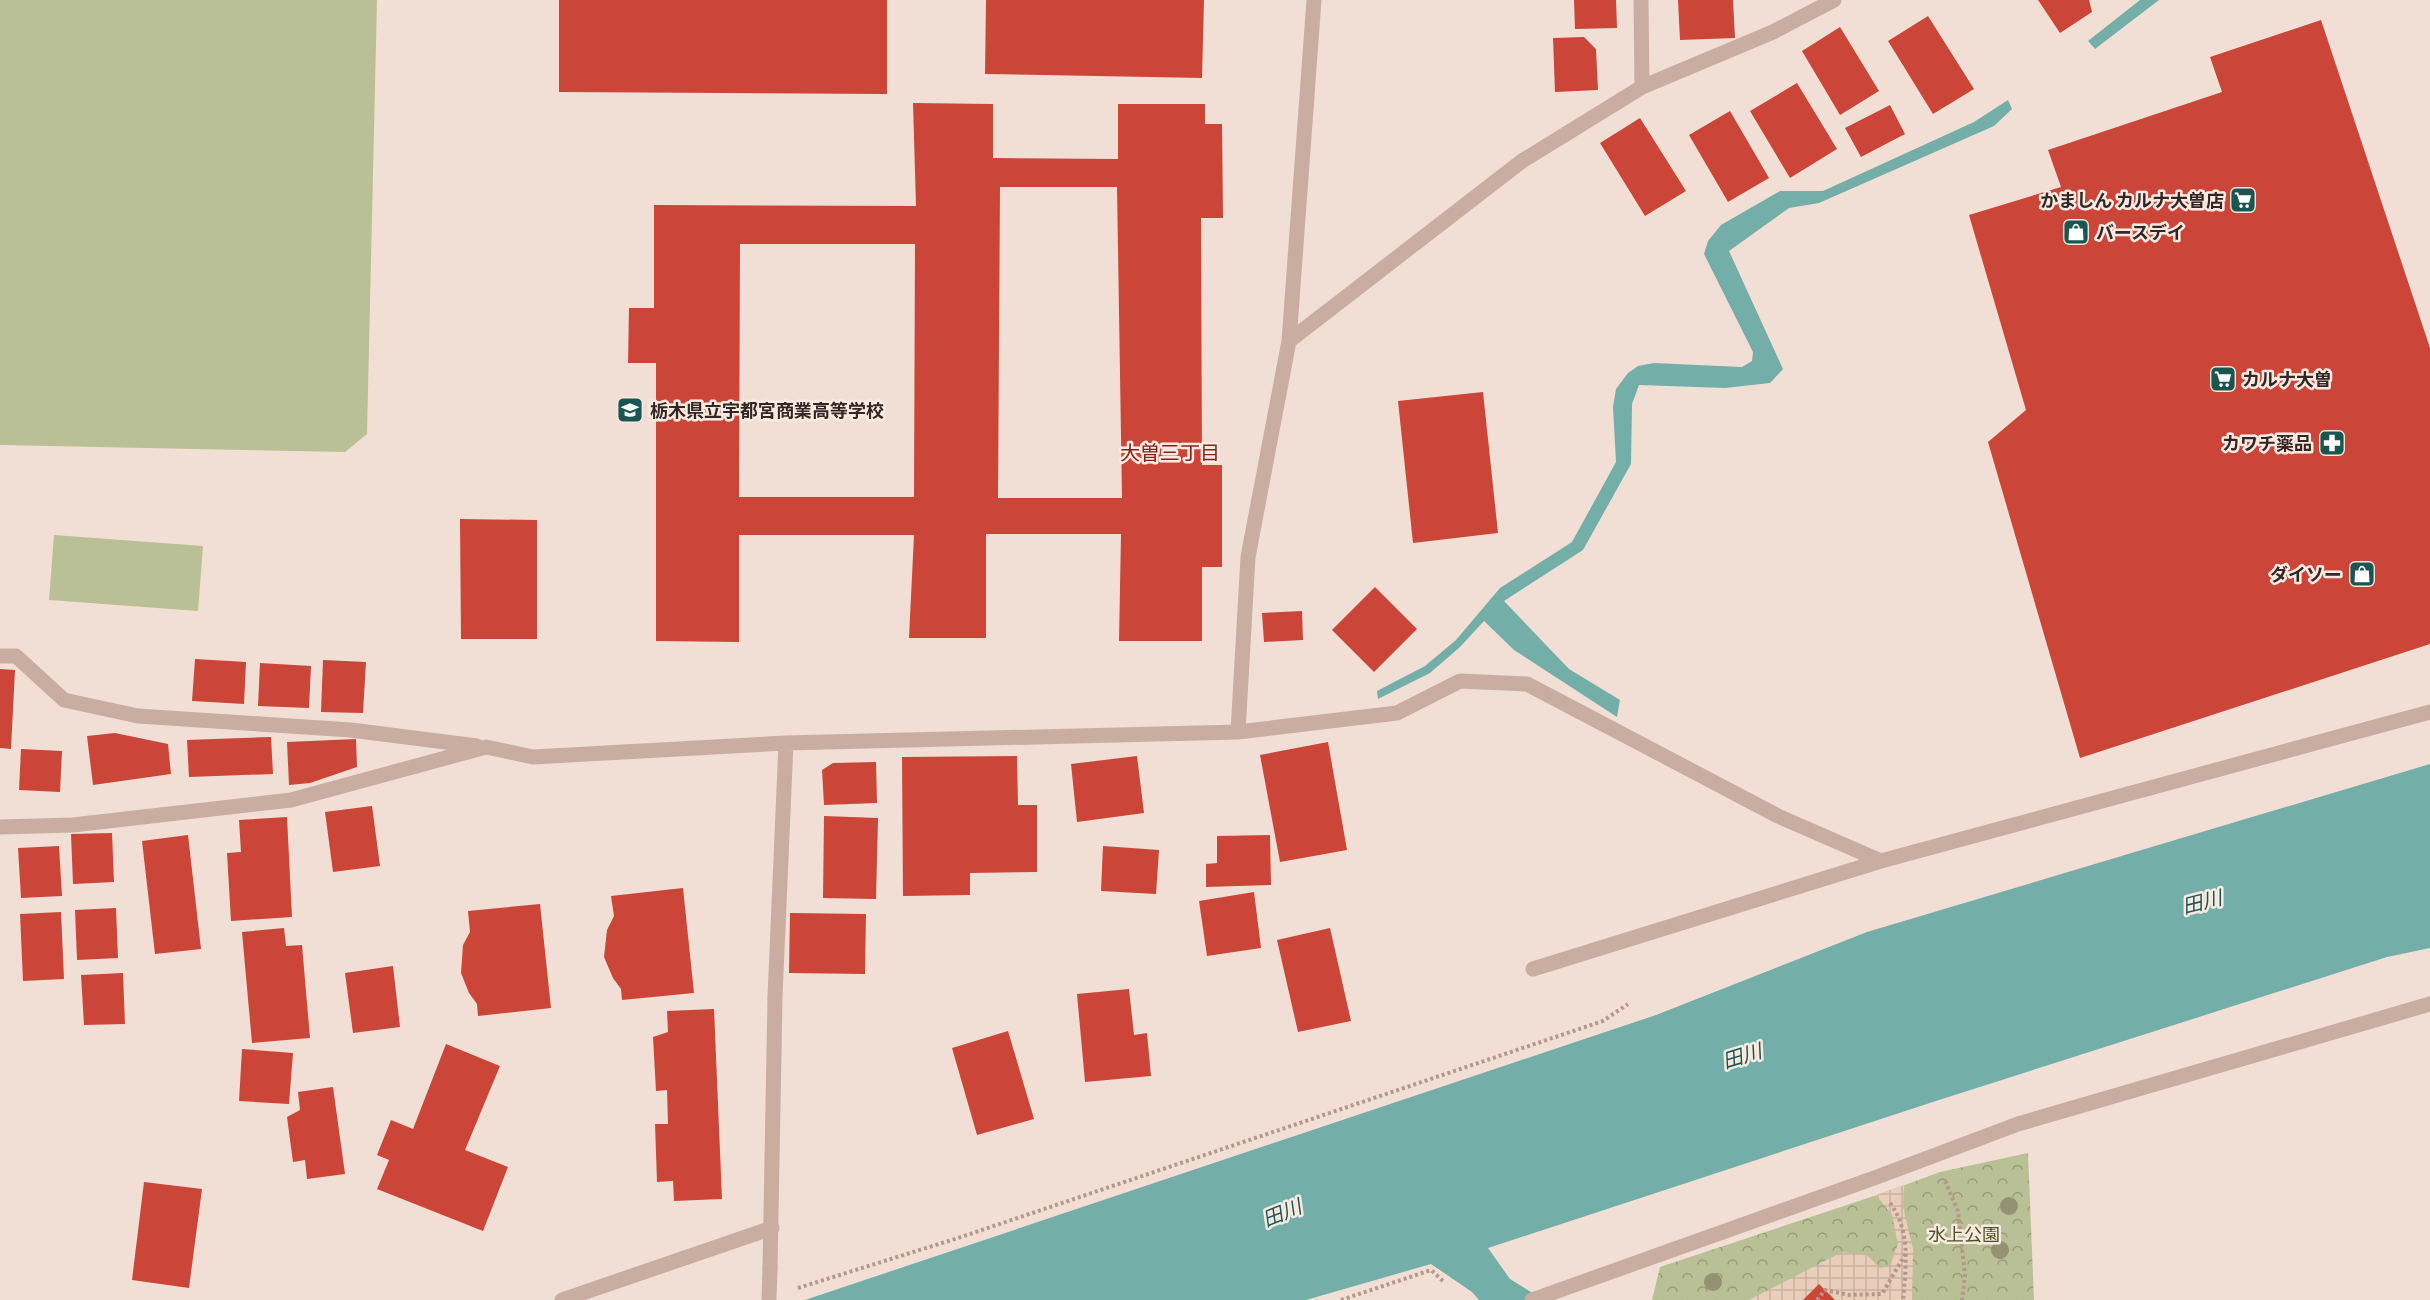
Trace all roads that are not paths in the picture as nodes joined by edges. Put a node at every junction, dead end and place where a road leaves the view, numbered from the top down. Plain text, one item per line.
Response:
1 (1314, 0) edge
2 (1641, 0) edge
3 (1834, 0) edge
4 (1642, 87) junction
5 (1289, 341) junction
6 (0, 656) edge
7 (2430, 712) edge
8 (1238, 732) junction
9 (786, 743) junction
10 (486, 747) junction
11 (0, 827) edge
12 (1881, 861) junction
13 (1533, 969) dead end
14 (2430, 1004) edge
15 (772, 1228) junction
16 (1534, 1299) edge
17 (562, 1300) edge
18 (770, 1300) edge

1 - 5 street
2 - 4 street
3 - 4 street
4 - 5 street
5 - 8 street
6 - 10 street
7 - 12 street
8 - 9 street
8 - 12 street
9 - 10 street
9 - 15 street
10 - 11 street
12 - 13 street
14 - 16 street
15 - 17 street
15 - 18 street, bridge

